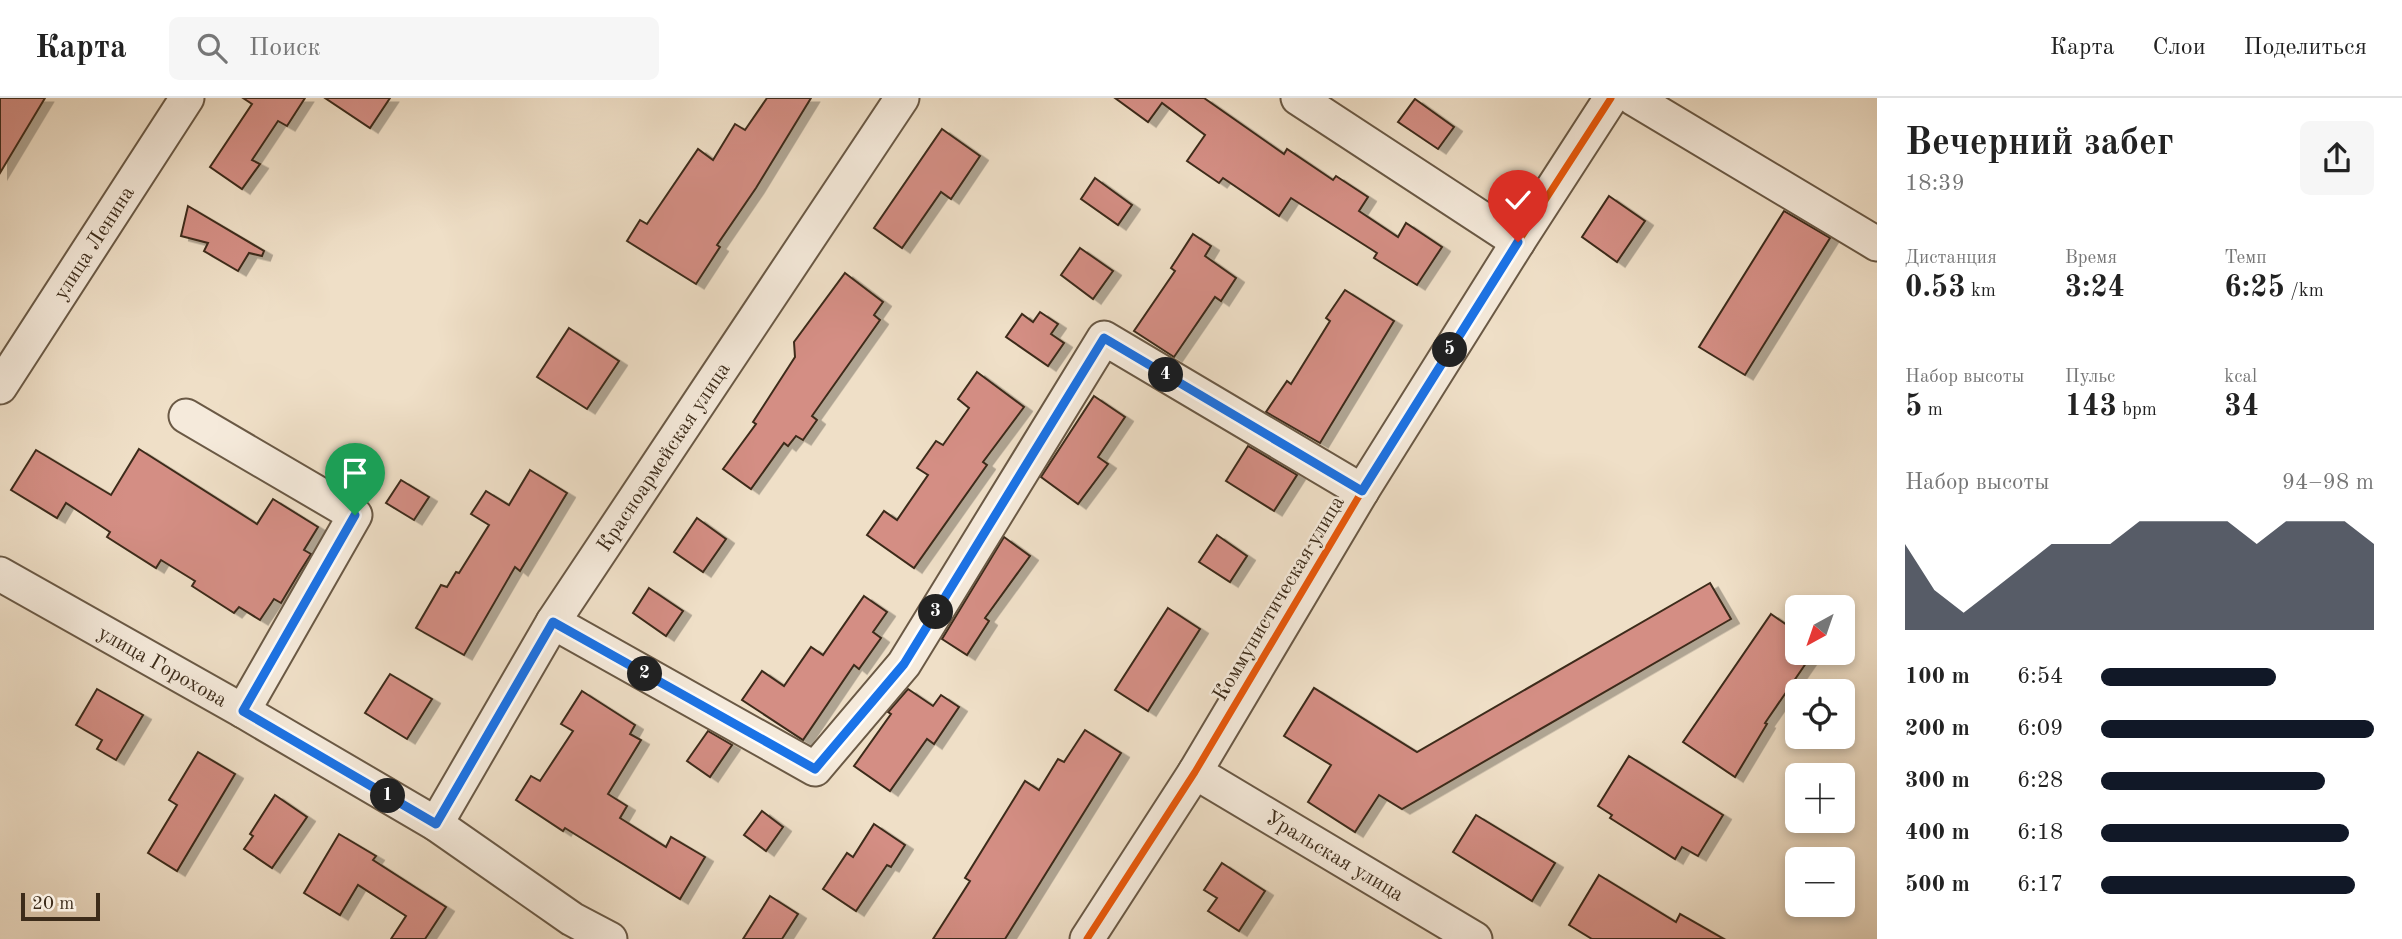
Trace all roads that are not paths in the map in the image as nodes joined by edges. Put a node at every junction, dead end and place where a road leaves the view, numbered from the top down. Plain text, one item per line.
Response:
1 (187, 98) edge
2 (902, 98) edge
3 (1298, 98) edge
4 (1611, 98) edge
5 (1633, 98) edge
6 (1518, 242) junction
7 (1877, 244) edge
8 (0, 387) edge
9 (186, 416) dead end
10 (1362, 491) junction
11 (0, 574) edge
12 (553, 622) junction
13 (243, 711) junction
14 (1195, 772) junction
15 (436, 824) junction
16 (610, 939) edge
17 (1087, 939) edge
18 (1475, 939) edge

1 - 8 street, улица Ленина
2 - 12 street, Красноармейская улица
3 - 6 street
4 - 6 street, Коммунистическая улица
5 - 7 street
6 - 10 street, Коммунистическая улица
9 - 13 street
10 - 12 street
10 - 14 street, Коммунистическая улица
11 - 13 street, улица Горохова
12 - 15 street, Красноармейская улица
13 - 15 street, улица Горохова
14 - 17 street, Коммунистическая улица
14 - 18 street, Уральская улица
15 - 16 street, улица Горохова

